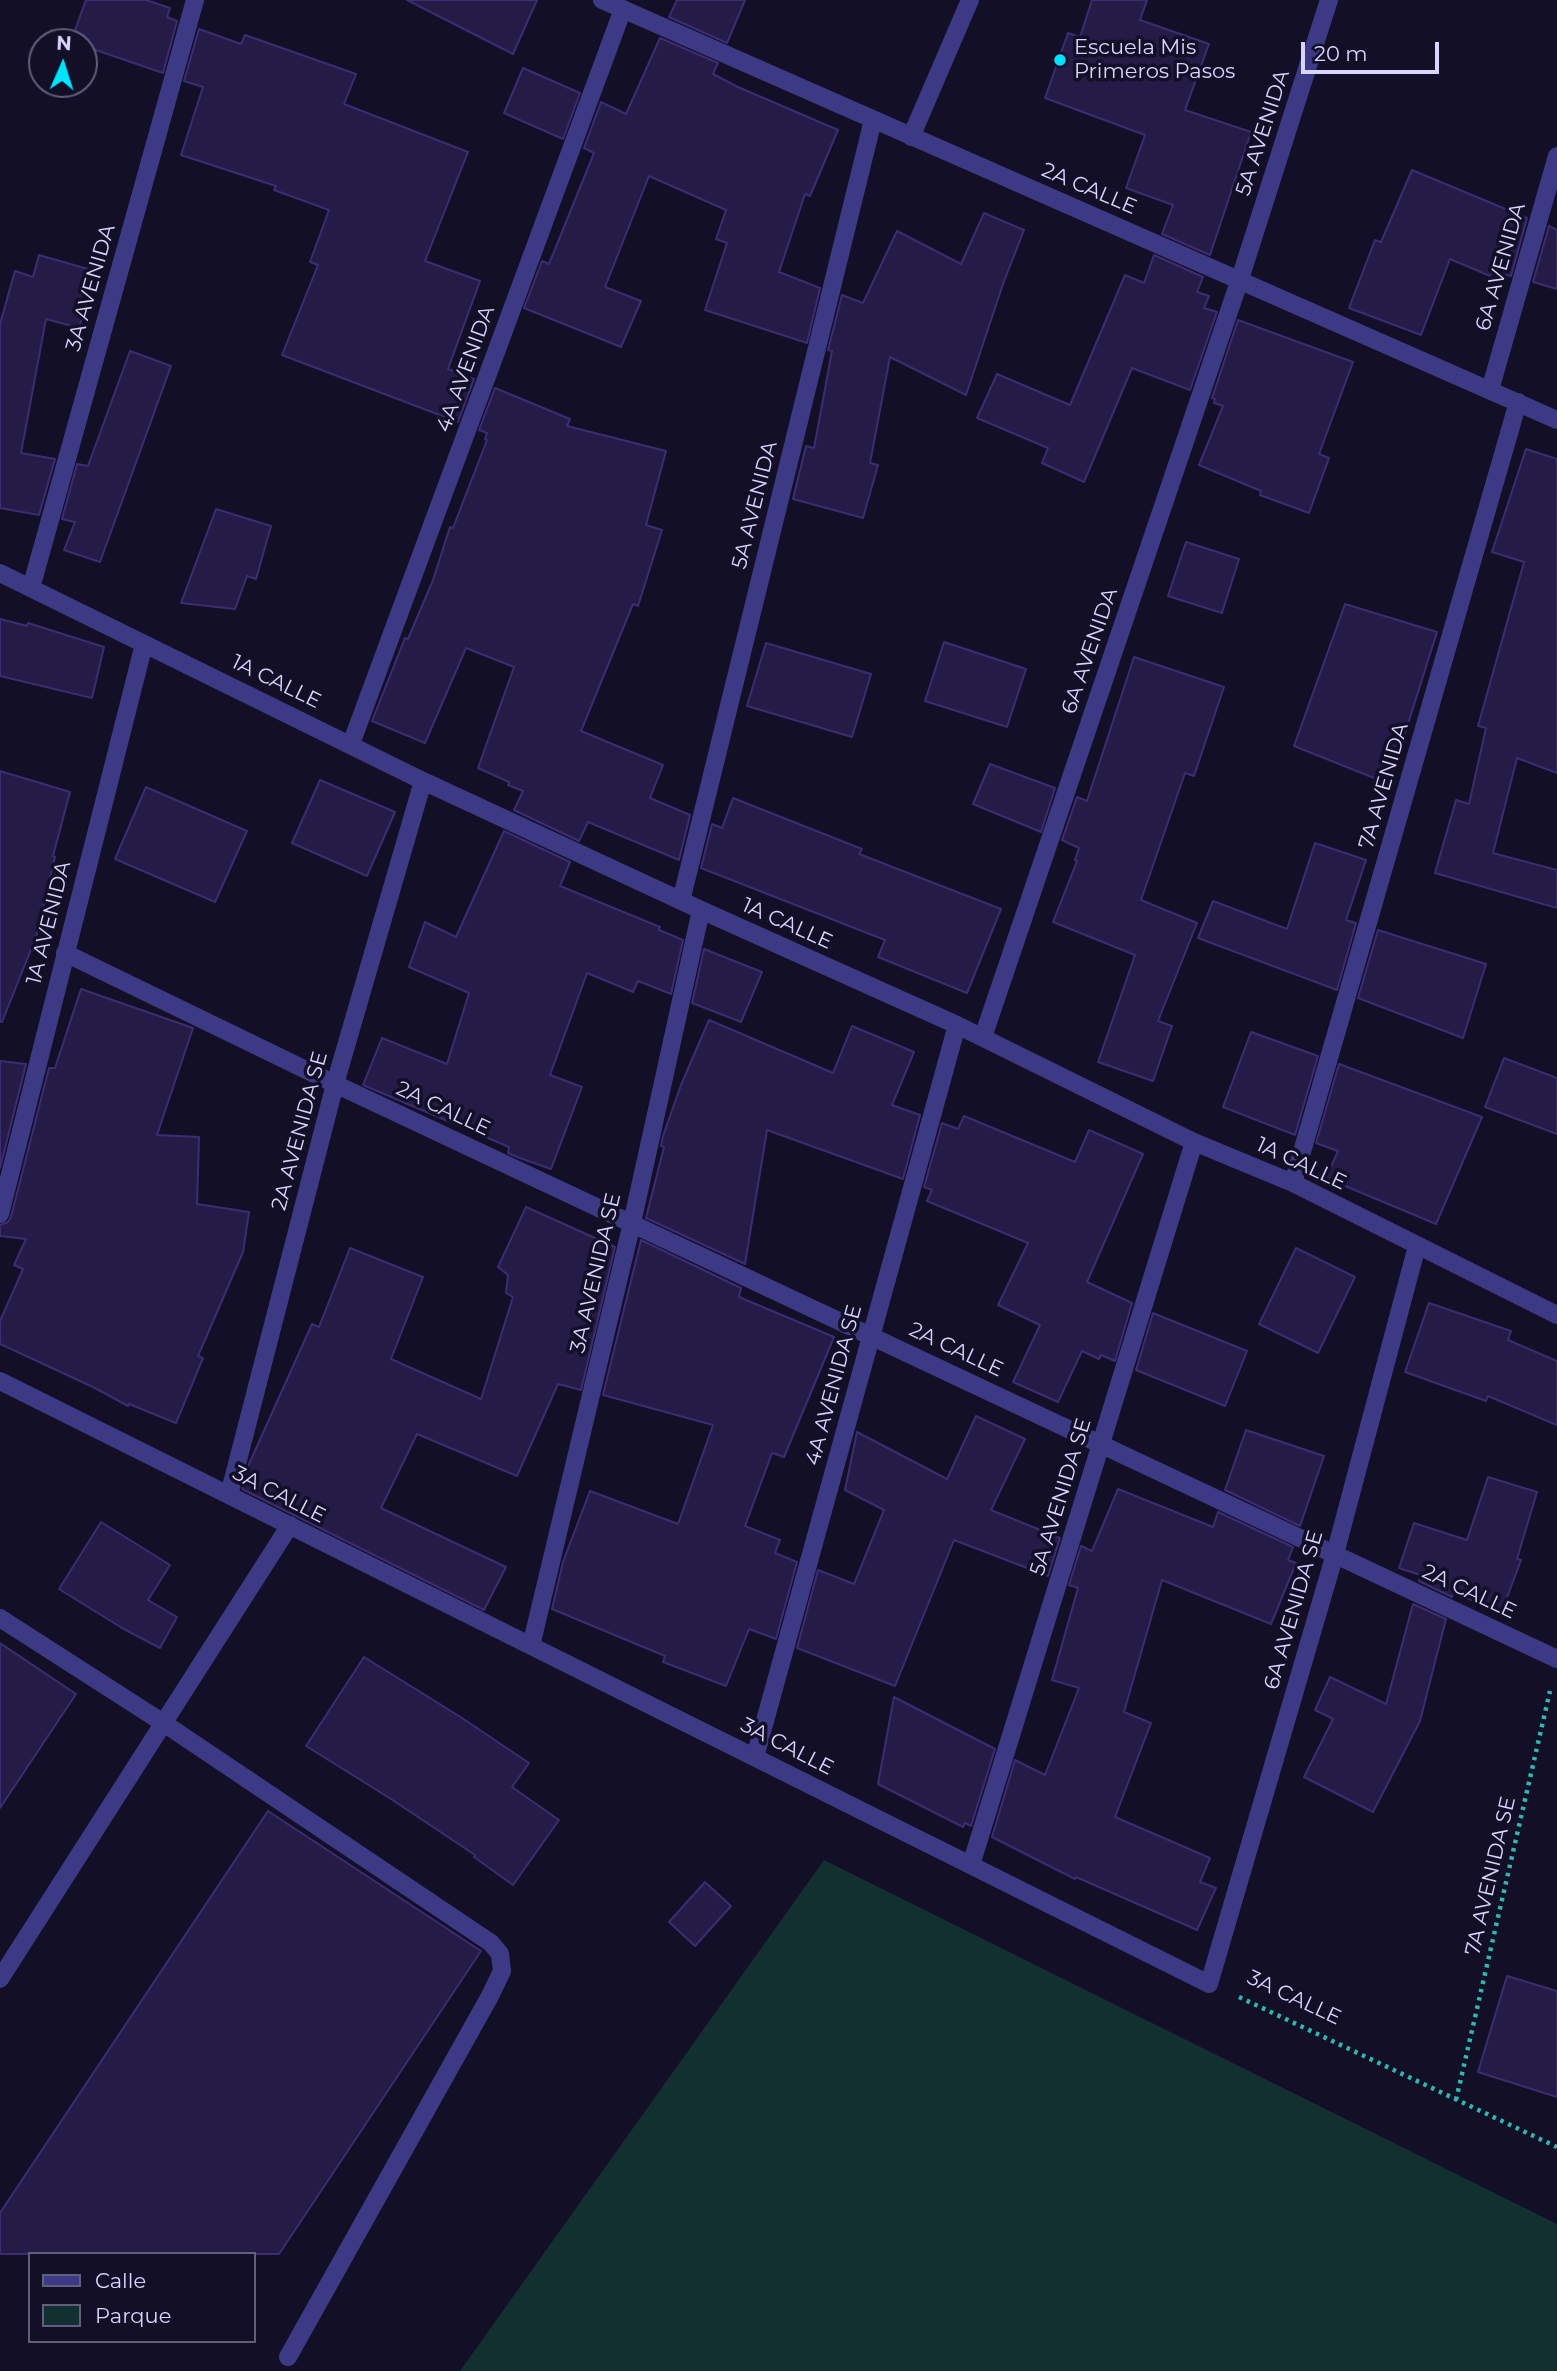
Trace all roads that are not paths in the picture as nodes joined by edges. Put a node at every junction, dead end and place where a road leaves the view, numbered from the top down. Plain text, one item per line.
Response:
1 (195, 0) edge
2 (602, 0) edge
3 (970, 0) edge
4 (1329, 0) edge
5 (624, 9) junction
6 (873, 120) junction
7 (911, 137) junction
8 (1557, 156) edge
9 (1240, 279) junction
10 (1490, 390) junction
11 (1518, 402) junction
12 (1557, 421) edge
13 (0, 573) edge
14 (31, 588) junction
15 (144, 644) junction
16 (351, 744) junction
17 (423, 780) junction
18 (681, 901) junction
19 (701, 910) junction
20 (65, 953) junction
21 (957, 1025) junction
22 (983, 1037) junction
23 (335, 1084) junction
24 (1194, 1142) junction
25 (1293, 1183) junction
26 (0, 1214) edge
27 (632, 1223) junction
28 (1417, 1246) junction
29 (1557, 1315) edge
30 (871, 1335) junction
31 (0, 1381) edge
32 (1101, 1443) junction
33 (229, 1495) junction
34 (290, 1525) junction
35 (1335, 1554) junction
36 (0, 1618) edge
37 (531, 1646) junction
38 (1557, 1659) edge
39 (165, 1724) junction
40 (755, 1757) junction
41 (971, 1865) junction
42 (0, 1979) edge
43 (1209, 1984) joint
44 (288, 2357) dead end

1 - 14 street, 3A AVENIDA
2 - 5 street, 2A CALLE
3 - 7 street
4 - 9 street, 5A AVENIDA
5 - 6 street, 2A CALLE
5 - 16 street, 4A AVENIDA
6 - 7 street, 2A CALLE
6 - 18 street, 5A AVENIDA
7 - 9 street, 2A CALLE
8 - 10 street, 6A AVENIDA
9 - 10 street, 2A CALLE
9 - 22 street, 6A AVENIDA
10 - 11 street, 2A CALLE
11 - 12 street, 2A CALLE
11 - 25 street, 7A AVENIDA
13 - 14 street, 1A CALLE
14 - 15 street, 1A CALLE
15 - 16 street, 1A CALLE
15 - 20 street, 1A AVENIDA
16 - 17 street, 1A CALLE
17 - 18 street, 1A CALLE
17 - 23 street, 2A AVENIDA SE
18 - 19 street, 1A CALLE
19 - 21 street, 1A CALLE
19 - 27 street, 3A AVENIDA SE
20 - 23 street, 2A CALLE
20 - 26 street, 1A AVENIDA
21 - 22 street, 1A CALLE
21 - 30 street, 4A AVENIDA SE
22 - 24 street, 1A CALLE
23 - 27 street, 2A CALLE
23 - 33 street, 2A AVENIDA SE
24 - 25 street, 1A CALLE
24 - 32 street, 5A AVENIDA SE
25 - 28 street, 1A CALLE
27 - 30 street, 2A CALLE
27 - 37 street, 3A AVENIDA SE
28 - 29 street, 1A CALLE
28 - 35 street, 6A AVENIDA SE
30 - 32 street, 2A CALLE
30 - 40 street, 4A AVENIDA SE
31 - 33 street, 3A CALLE
32 - 35 street, 2A CALLE
32 - 41 street, 5A AVENIDA SE
33 - 34 street, 3A CALLE
34 - 37 street, 3A CALLE
34 - 39 street
35 - 38 street, 2A CALLE
35 - 43 street, 6A AVENIDA SE
36 - 39 street
37 - 40 street, 3A CALLE
39 - 42 street
39 - 44 street
40 - 41 street, 3A CALLE
41 - 43 street, 3A CALLE

